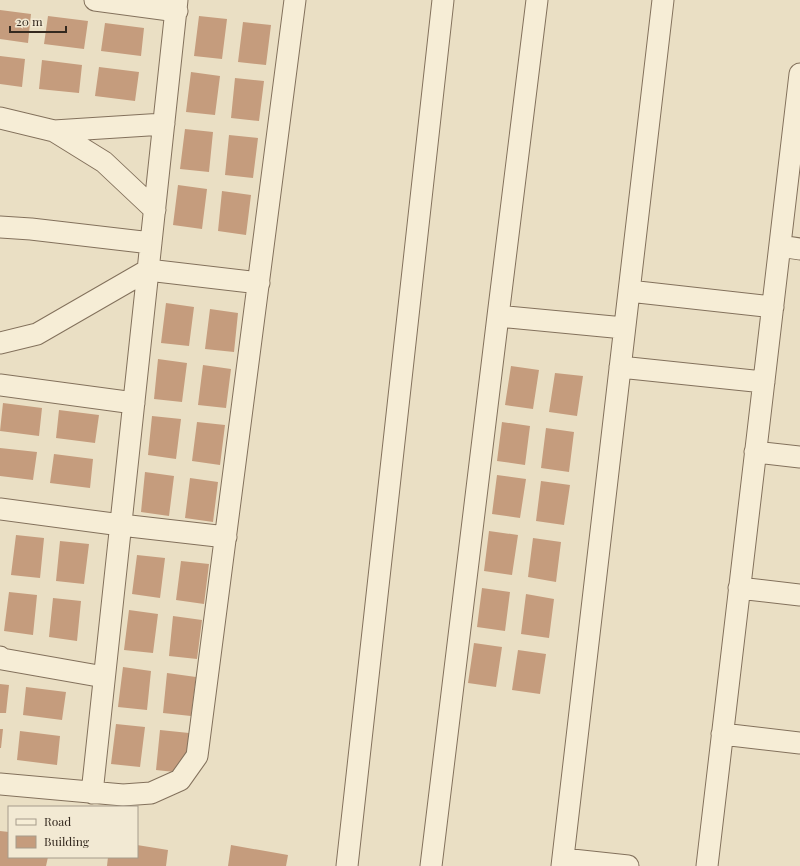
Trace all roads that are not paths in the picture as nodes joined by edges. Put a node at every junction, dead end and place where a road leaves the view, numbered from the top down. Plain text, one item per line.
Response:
1 (95, 0) edge
2 (290, 0) edge
3 (443, 0) edge
4 (537, 0) edge
5 (663, 0) edge
6 (177, 5) edge
7 (800, 74) edge
8 (798, 106) edge
9 (0, 118) edge
10 (164, 124) junction
11 (54, 131) junction
12 (155, 210) junction
13 (0, 227) edge
14 (151, 243) junction
15 (790, 248) edge
16 (148, 270) junction
17 (258, 283) junction
18 (629, 291) junction
19 (772, 307) junction
20 (498, 316) junction
21 (624, 328) junction
22 (0, 343) edge
23 (620, 367) junction
24 (764, 382) junction
25 (0, 385) edge
26 (134, 403) junction
27 (756, 452) junction
28 (800, 457) edge
29 (0, 509) edge
30 (121, 525) junction
31 (226, 537) junction
32 (740, 588) junction
33 (800, 595) edge
34 (0, 657) edge
35 (104, 677) junction
36 (722, 734) junction
37 (800, 743) edge
38 (0, 784) edge
39 (92, 793) junction
40 (563, 862) edge
41 (347, 866) edge
42 (431, 866) edge
43 (628, 866) edge
44 (707, 866) edge

1 - 6 street
2 - 17 street
3 - 41 street
4 - 20 street
5 - 18 street
6 - 10 street
7 - 8 street
8 - 15 street
9 - 11 street
10 - 11 street
10 - 12 street
11 - 12 street
12 - 14 street
13 - 14 street
14 - 16 street
15 - 19 street
16 - 17 street
16 - 22 street
16 - 26 street
17 - 31 street
18 - 19 street
18 - 21 street
19 - 24 street
20 - 21 street
20 - 42 street
21 - 23 street
23 - 24 street
23 - 40 street
24 - 27 street
25 - 26 street
26 - 30 street
27 - 28 street
27 - 32 street
29 - 30 street
30 - 31 street
30 - 35 street
31 - 39 street
32 - 33 street
32 - 36 street
34 - 35 street
35 - 39 street
36 - 37 street
36 - 44 street
38 - 39 street
40 - 43 street

